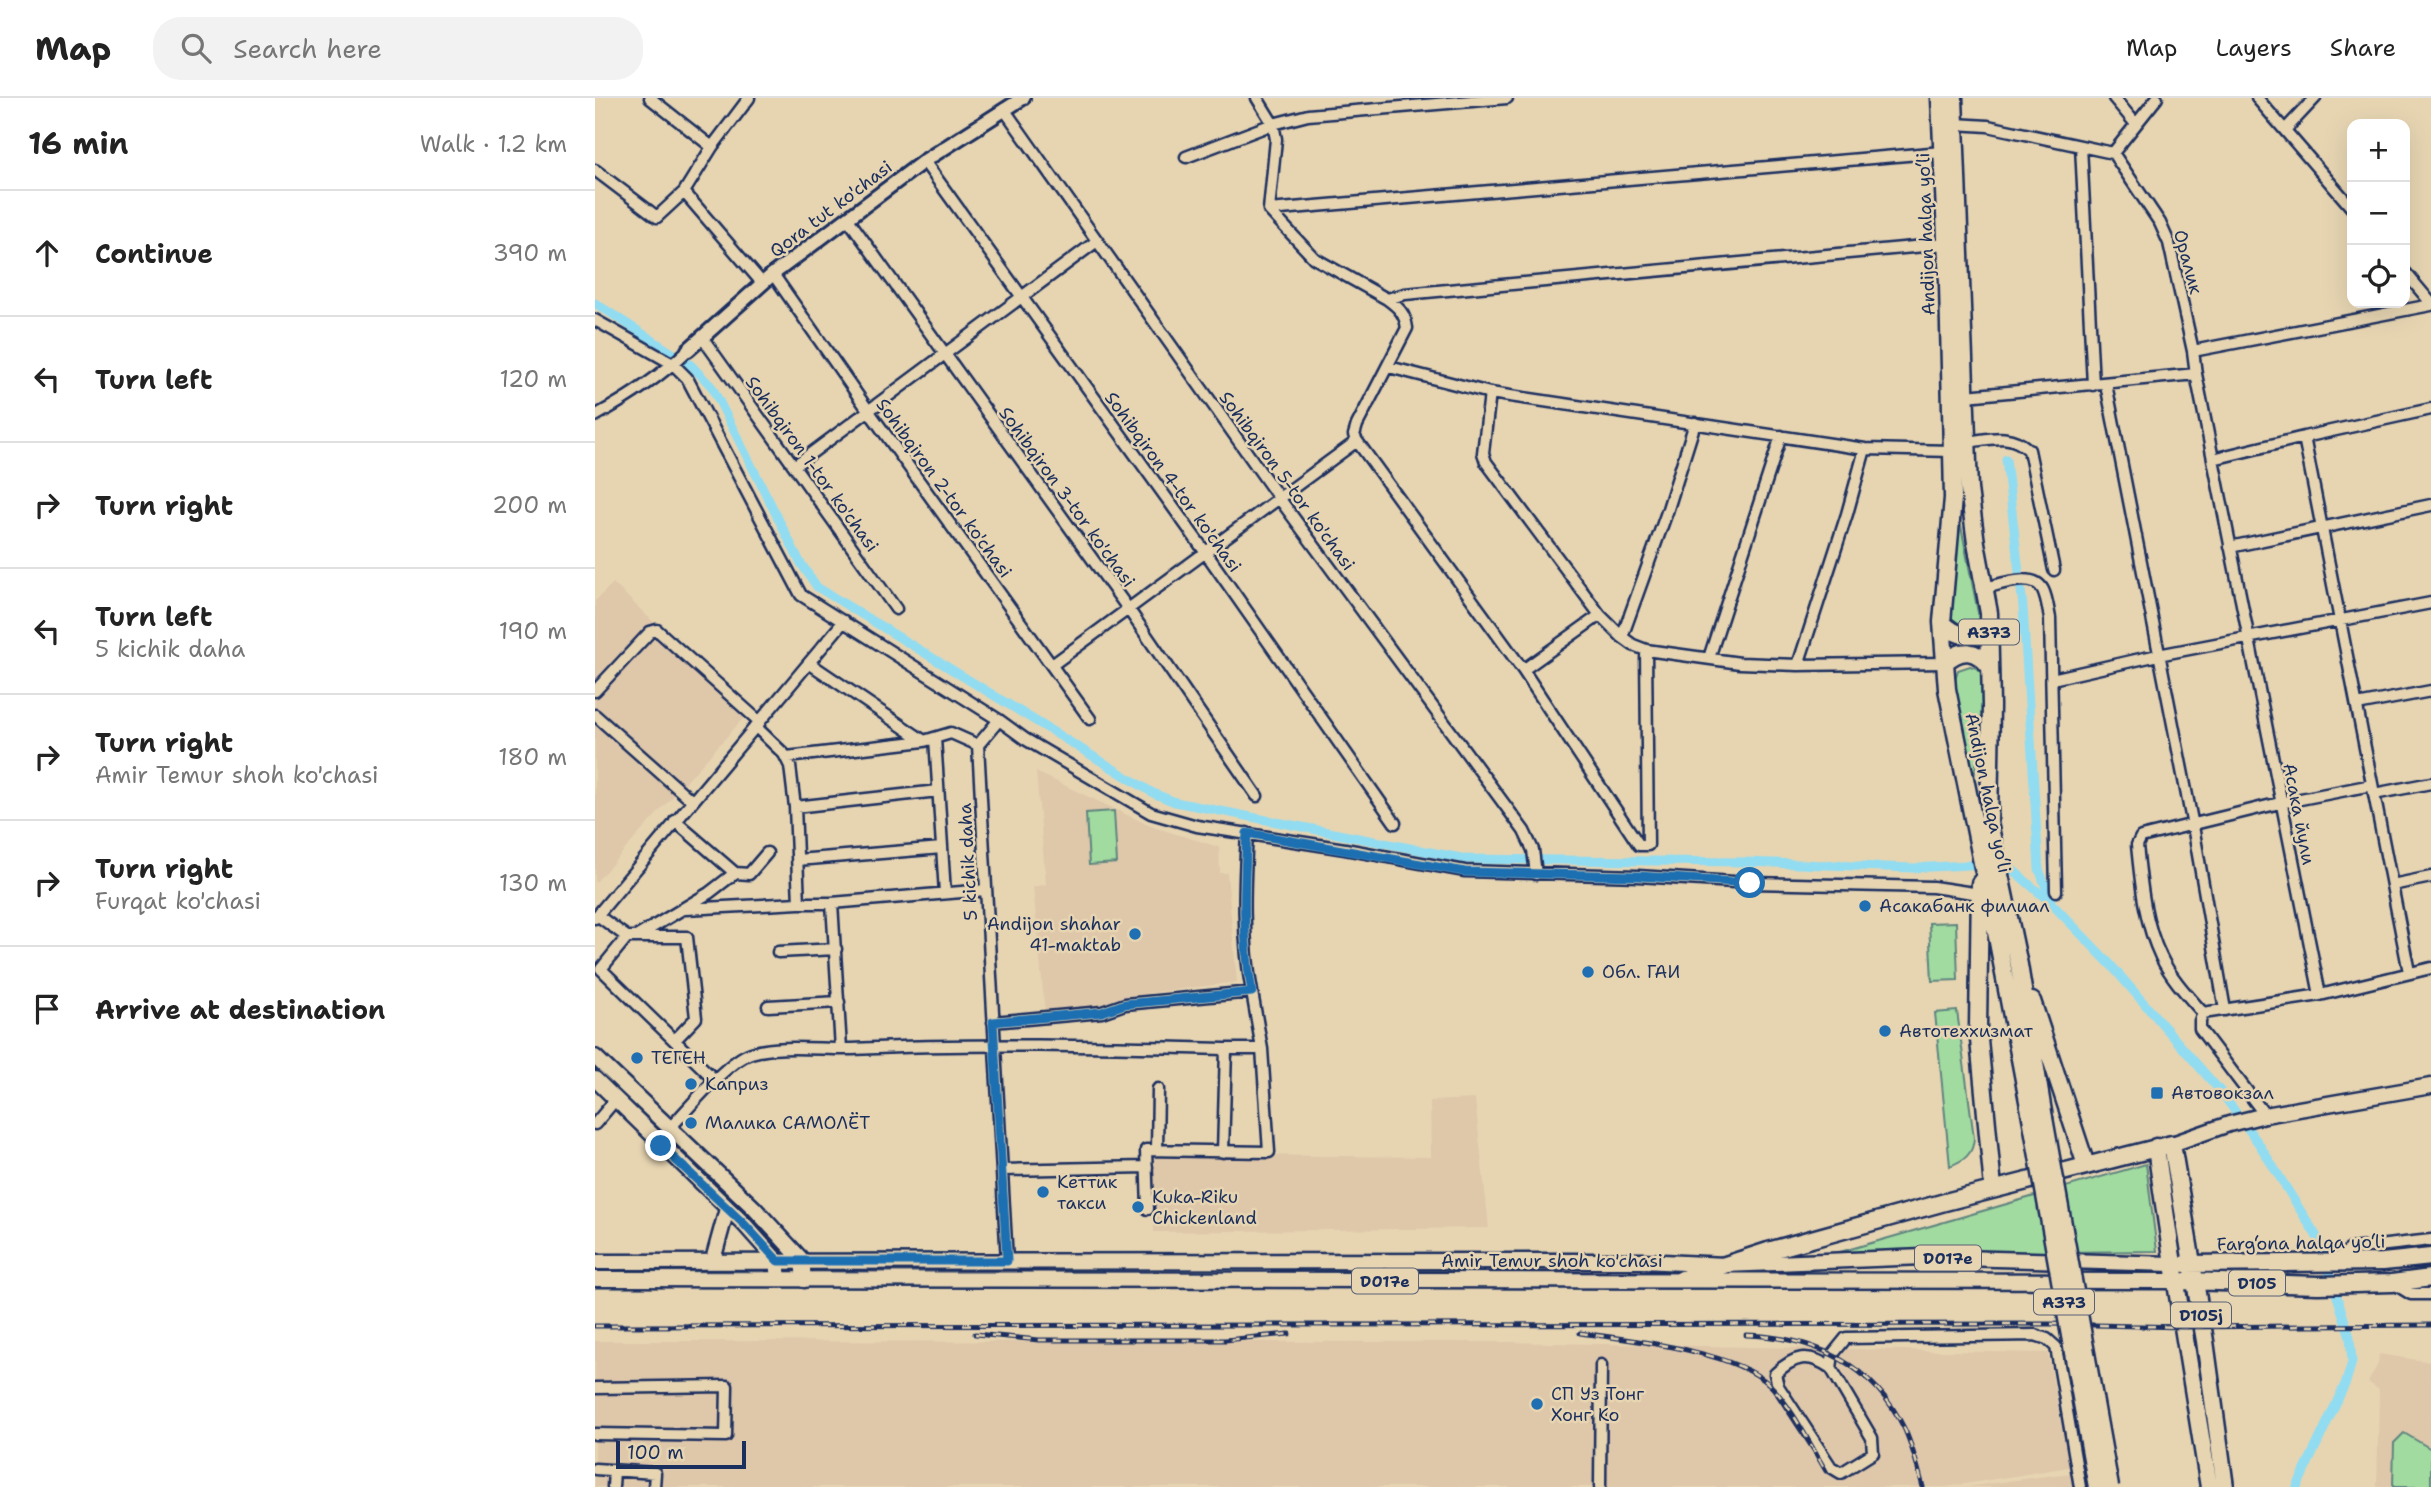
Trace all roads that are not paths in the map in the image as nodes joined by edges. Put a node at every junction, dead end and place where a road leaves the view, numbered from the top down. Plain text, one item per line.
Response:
1 (650, 98) edge
2 (749, 98) edge
3 (1023, 98) edge
4 (1257, 98) edge
5 (1507, 98) edge
6 (1940, 98) edge
7 (1954, 98) edge
8 (2114, 98) edge
9 (2157, 98) edge
10 (2257, 98) edge
11 (2315, 98) edge
12 (1005, 104) edge
13 (2136, 123) junction
14 (1273, 124) junction
15 (1955, 124) junction
16 (2285, 130) junction
17 (2081, 146) junction
18 (712, 147) junction
19 (1942, 152) junction
20 (2113, 153) junction
21 (1186, 157) dead end
22 (924, 161) junction
23 (595, 170) edge
24 (684, 192) junction
25 (2347, 202) edge
26 (1269, 210) junction
27 (848, 219) junction
28 (1097, 242) junction
29 (1947, 244) junction
30 (773, 274) junction
31 (2410, 278) edge
32 (763, 284) junction
33 (1021, 298) junction
34 (1387, 299) junction
35 (2431, 304) edge
36 (595, 320) edge
37 (702, 337) junction
38 (688, 350) joint
39 (2193, 351) junction
40 (945, 354) junction
41 (673, 364) junction
42 (1389, 367) junction
43 (2196, 374) junction
44 (2106, 384) junction
45 (2093, 385) junction
46 (1490, 393) junction
47 (1966, 396) junction
48 (2431, 409) edge
49 (867, 410) junction
50 (595, 415) edge
51 (1695, 423) junction
52 (1781, 436) junction
53 (2304, 437) junction
54 (1357, 441) junction
55 (1967, 442) junction
56 (1865, 449) junction
57 (1952, 451) junction
58 (2213, 459) junction
59 (794, 466) junction
60 (1279, 498) junction
61 (2431, 505) edge
62 (2322, 528) junction
63 (2230, 547) junction
64 (1206, 553) junction
65 (2054, 570) dead end
66 (1984, 588) junction
67 (2431, 603) edge
68 (896, 609) dead end
69 (1129, 610) junction
70 (1600, 615) junction
71 (2340, 620) junction
72 (844, 621) junction
73 (1942, 622) junction
74 (1989, 623) junction
75 (1622, 637) junction
76 (2248, 638) junction
77 (1646, 650) junction
78 (2158, 655) junction
79 (1709, 658) junction
80 (809, 663) junction
81 (1944, 663) junction
82 (1052, 665) junction
83 (1798, 665) junction
84 (1990, 667) junction
85 (1523, 670) junction
86 (2052, 679) junction
87 (595, 691) edge
88 (2431, 691) edge
89 (2357, 705) junction
90 (595, 715) edge
91 (1090, 719) dead end
92 (999, 720) junction
93 (758, 725) junction
94 (930, 739) junction
95 (978, 745) junction
96 (787, 757) junction
97 (2431, 783) edge
98 (2373, 790) junction
99 (938, 791) junction
100 (1257, 796) dead end
101 (692, 802) junction
102 (2280, 803) junction
103 (795, 807) junction
104 (675, 821) junction
105 (1395, 823) dead end
106 (2193, 826) junction
107 (1247, 833) junction
108 (942, 848) junction
109 (1980, 849) junction
110 (767, 853) dead end
111 (797, 860) junction
112 (1536, 872) junction
113 (735, 873) junction
114 (2431, 877) edge
115 (2392, 885) junction
116 (985, 890) junction
117 (2056, 891) dead end
118 (944, 893) junction
119 (1980, 894) junction
120 (799, 903) junction
121 (832, 903) junction
122 (684, 909) junction
123 (596, 916) edge
124 (631, 937) junction
125 (837, 949) junction
126 (778, 952) dead end
127 (2019, 965) junction
128 (2431, 968) edge
129 (2409, 972) junction
130 (1252, 992) junction
131 (2320, 995) junction
132 (839, 1002) junction
133 (768, 1006) dead end
134 (2225, 1010) junction
135 (2203, 1013) junction
136 (993, 1022) junction
137 (675, 1040) junction
138 (994, 1046) junction
139 (841, 1049) junction
140 (1226, 1049) junction
141 (1262, 1049) junction
142 (595, 1057) edge
143 (595, 1079) edge
144 (715, 1080) junction
145 (2431, 1086) edge
146 (1158, 1089) dead end
147 (616, 1099) junction
148 (2262, 1116) junction
149 (2038, 1118) junction
150 (595, 1124) edge
151 (669, 1129) junction
152 (2164, 1146) junction
153 (1157, 1150) junction
154 (1223, 1152) junction
155 (2086, 1165) junction
156 (1147, 1167) junction
157 (1002, 1170) junction
158 (1993, 1188) junction
159 (727, 1209) junction
160 (1148, 1209) dead end
161 (2431, 1240) edge
162 (2431, 1257) edge
163 (713, 1260) junction
164 (802, 1260) junction
165 (778, 1261) junction
166 (1007, 1261) junction
167 (595, 1262) edge
168 (2329, 1262) junction
169 (2171, 1264) junction
170 (1725, 1265) junction
171 (2194, 1272) junction
172 (2431, 1278) edge
173 (595, 1279) edge
174 (779, 1279) junction
175 (1682, 1279) junction
176 (804, 1280) junction
177 (2174, 1281) junction
178 (2397, 1286) junction
179 (2431, 1294) edge
180 (1601, 1365) dead end
181 (1831, 1368) junction
182 (595, 1388) edge
183 (595, 1434) edge
184 (595, 1469) edge
185 (614, 1470) junction
186 (613, 1487) edge
187 (654, 1487) edge
188 (1600, 1487) edge
189 (2080, 1487) edge
190 (2097, 1487) edge
191 (2110, 1487) edge
192 (2209, 1487) edge
193 (2225, 1487) edge

1 - 18 street
2 - 18 street
3 - 12 street, Qora tut ko'chasi
4 - 14 street
5 - 14 street
6 - 19 highway, Andijon halqa yo‘li / A373
7 - 15 highway, Andijon halqa yo‘li / A373
8 - 13 street
9 - 13 street
10 - 16 street
11 - 16 street
12 - 22 street, Qora tut ko'chasi
12 - 28 street, Sohibqiron 5-tor ko'chasi
13 - 20 street
14 - 21 street
14 - 26 street
15 - 17 street
15 - 47 highway, Andijon halqa yo‘li / A373
16 - 25 street
17 - 20 street
17 - 45 street
18 - 24 street
19 - 26 street
19 - 29 highway, Andijon halqa yo‘li / A373
20 - 39 street, Оралик
22 - 27 street, Qora tut ko'chasi
22 - 33 street, Sohibqiron 4-tor ko'chasi
23 - 24 street
24 - 32 street
26 - 34 street
27 - 30 street, Qora tut ko'chasi
27 - 40 street, Sohibqiron 3-tor ko'chasi
28 - 33 street
28 - 60 street, Sohibqiron 5-tor ko'chasi
29 - 34 street
29 - 57 highway, Andijon halqa yo‘li / A373
30 - 32 street, Qora tut ko'chasi
30 - 49 street, Sohibqiron 2-tor ko'chasi
31 - 35 street
32 - 37 street, Qora tut ko'chasi
33 - 40 street
33 - 64 street, Sohibqiron 4-tor ko'chasi
34 - 42 street
35 - 39 street
36 - 41 street
37 - 38 street, Qora tut ko'chasi
37 - 59 street, Sohibqiron 1-tor ko'chasi
38 - 41 street, Qora tut ko'chasi
39 - 43 street, Асака йули
40 - 49 street
40 - 69 street, Sohibqiron 3-tor ko'chasi
41 - 50 street, Qora tut ko'chasi
41 - 72 street
42 - 46 street
42 - 54 street
43 - 44 street
43 - 58 street, Асака йули
44 - 45 street
44 - 78 street
45 - 47 street
46 - 51 street
46 - 70 street
47 - 55 highway, Andijon halqa yo‘li / A373
48 - 53 street
49 - 59 street
49 - 82 street, Sohibqiron 2-tor ko'chasi
51 - 52 street
51 - 75 street
52 - 56 street
52 - 79 street
53 - 58 street
53 - 62 street
54 - 60 street
54 - 85 street
55 - 65 street
55 - 66 highway, Andijon halqa yo‘li / A373
56 - 57 street
56 - 83 street
57 - 73 highway, Andijon halqa yo‘li / A373
58 - 63 street, Асака йули
59 - 68 street, Sohibqiron 1-tor ko'chasi
60 - 64 street
60 - 112 street, Sohibqiron 5-tor ko'chasi
61 - 62 street
62 - 63 street
62 - 71 street
63 - 76 street, Асака йули
64 - 69 street
64 - 105 street, Sohibqiron 4-tor ko'chasi
66 - 74 highway, Andijon halqa yo‘li / A373
66 - 86 street
67 - 71 street
69 - 82 street
69 - 100 street, Sohibqiron 3-tor ko'chasi
70 - 75 street
70 - 85 street
71 - 76 street
71 - 89 street
72 - 80 street
72 - 92 street
73 - 74 highway
73 - 81 highway, Andijon halqa yo‘li / A373
74 - 84 highway, Andijon halqa yo‘li / A373
75 - 77 street
76 - 78 street
76 - 102 street, Асака йули
77 - 79 street
77 - 85 street
78 - 86 street
78 - 106 street
79 - 83 street
80 - 93 street
80 - 94 street
81 - 83 street
81 - 84 highway
81 - 109 highway, Andijon halqa yo‘li / A373
82 - 91 street, Sohibqiron 2-tor ko'chasi
84 - 127 highway, Andijon halqa yo‘li / A373
86 - 117 street
87 - 93 street
88 - 89 street
89 - 98 street
90 - 101 street
92 - 95 street
92 - 107 street
93 - 96 street
93 - 101 street
94 - 95 street
94 - 96 street
94 - 99 street
95 - 116 street, 5 kichik daha
96 - 103 street
97 - 98 street
98 - 102 street
98 - 115 street
99 - 103 street
99 - 108 street
101 - 104 street
102 - 106 street
102 - 131 street, Асака йули
103 - 111 street
104 - 113 street
104 - 123 street
106 - 134 street
106 - 135 street
107 - 112 street
107 - 130 street
108 - 111 street
108 - 118 street
109 - 119 highway
109 - 149 highway, Andijon halqa yo‘li / A373
110 - 113 street
111 - 120 street
112 - 119 street
113 - 122 street
114 - 115 street
115 - 129 street
116 - 118 street
116 - 136 street, 5 kichik daha
118 - 121 street
119 - 158 highway
120 - 121 street
120 - 122 street
121 - 125 street
122 - 124 street
123 - 124 street
124 - 137 street
124 - 137 street
125 - 126 street
125 - 132 street
127 - 149 highway, Andijon halqa yo‘li / A373
127 - 155 highway
128 - 129 street
129 - 131 street
130 - 136 street
130 - 141 street
131 - 134 street
132 - 133 street
132 - 139 street
134 - 135 street
135 - 148 street
136 - 138 street, 5 kichik daha
137 - 144 street
138 - 139 street
138 - 140 street
138 - 157 street, 5 kichik daha
139 - 144 street
140 - 141 street
140 - 154 street
141 - 154 street
142 - 151 main road
143 - 147 main road
144 - 151 street
145 - 148 main road
146 - 153 street
147 - 150 street
147 - 159 main road
148 - 152 main road
149 - 190 highway, Andijon halqa yo‘li / A373, bridge
149 - 191 highway, Andijon halqa yo‘li / A373, bridge
151 - 164 main road
152 - 155 highway
152 - 169 highway
152 - 171 highway, D105j
153 - 154 street
153 - 156 street
155 - 158 highway
156 - 157 street
156 - 160 street
157 - 166 street, 5 kichik daha
158 - 170 highway
159 - 163 main road
159 - 165 main road
161 - 168 street
162 - 168 highway, Farg‘ona halqa yo‘li / D105
163 - 165 main road, Amir Temur shoh ko'chasi / D017e
163 - 167 main road, Amir Temur shoh ko'chasi / D017e
164 - 165 main road, Amir Temur shoh ko'chasi / D017e
164 - 166 main road, Amir Temur shoh ko'chasi / D017e
164 - 176 main road
165 - 174 main road
166 - 170 main road, Amir Temur shoh ko'chasi / D017e
168 - 171 highway, Farg‘ona halqa yo‘li / D105
169 - 170 main road, Amir Temur shoh ko'chasi / D017e
169 - 171 highway, Farg‘ona halqa yo‘li / D105
169 - 177 highway
170 - 175 highway
171 - 177 highway, Farg‘ona halqa yo‘li / D105
171 - 178 highway, Farg‘ona halqa yo‘li / D105
171 - 193 highway, D105j
172 - 178 highway, Farg‘ona halqa yo‘li / D105
173 - 174 main road, Amir Temur shoh ko'chasi / D017e
174 - 176 main road, Amir Temur shoh ko'chasi / D017e
175 - 176 main road, Amir Temur shoh ko'chasi / D017e
175 - 177 main road, Amir Temur shoh ko'chasi / D017e
177 - 192 highway, D105j
178 - 179 street
180 - 188 street
181 - 181 street
181 - 189 street
182 - 183 street
184 - 185 street
185 - 186 street
185 - 187 street

